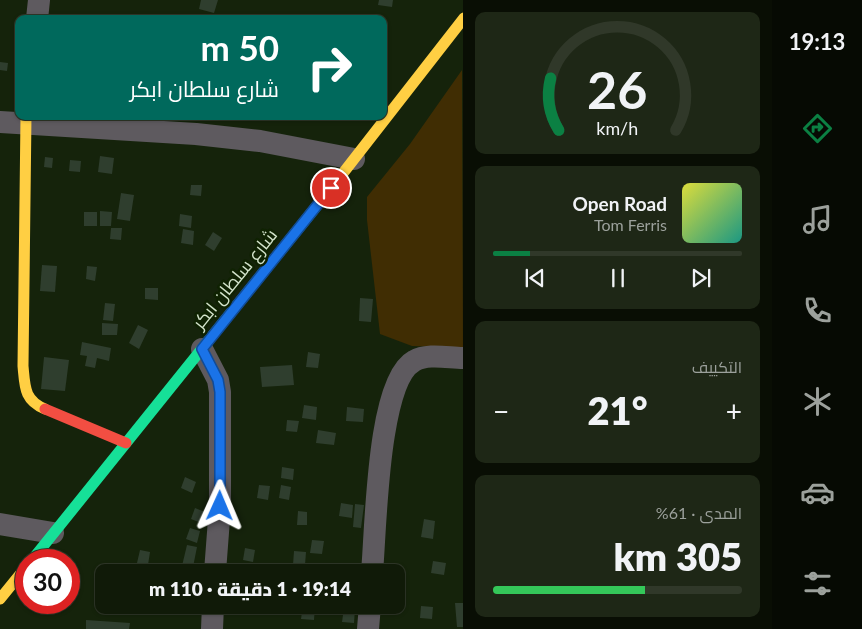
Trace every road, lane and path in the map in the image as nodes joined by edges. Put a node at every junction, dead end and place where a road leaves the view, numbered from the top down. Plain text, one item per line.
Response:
1 (39, 0) edge
2 (37, 15) edge
3 (462, 16) edge
4 (387, 115) edge
5 (26, 120) edge
6 (383, 120) edge
7 (0, 122) edge
8 (354, 159) junction
9 (202, 349) junction
10 (463, 358) edge
11 (126, 443) junction
12 (0, 524) edge
13 (53, 533) junction
14 (41, 549) edge
15 (216, 564) edge
16 (373, 564) edge
17 (15, 581) edge
18 (0, 599) edge
19 (213, 614) edge
20 (369, 614) edge
21 (212, 629) edge
22 (368, 629) edge

1 - 2 street
3 - 4 main road, شارع سلطان ابكر
5 - 7 street
5 - 8 street
5 - 11 main road
6 - 8 main road, شارع سلطان ابكر
8 - 9 main road, شارع سلطان ابكر
9 - 11 main road, شارع سلطان ابكر
9 - 15 street
10 - 16 street
11 - 13 main road, شارع سلطان ابكر
12 - 13 street
13 - 14 main road, شارع سلطان ابكر
17 - 18 main road
19 - 21 street
20 - 22 street

